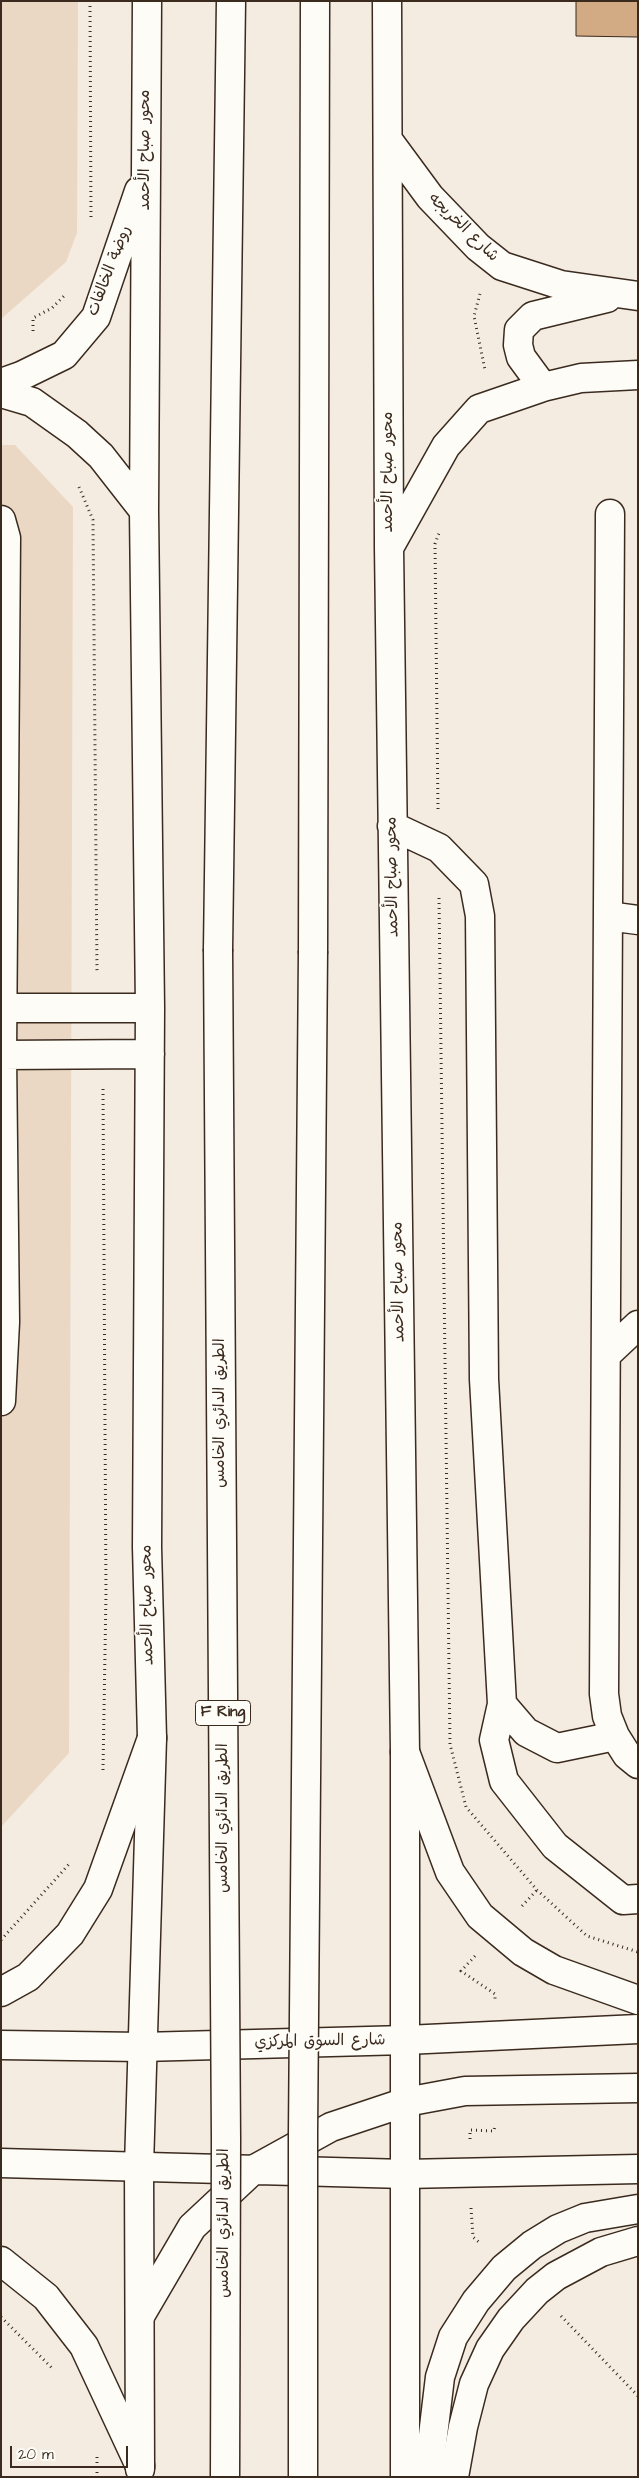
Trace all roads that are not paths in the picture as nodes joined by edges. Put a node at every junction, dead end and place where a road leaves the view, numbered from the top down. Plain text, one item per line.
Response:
1 (147, 1) edge
2 (231, 1) edge
3 (315, 1) edge
4 (387, 1) edge
5 (388, 140) junction
6 (146, 171) junction
7 (629, 296) edge
8 (638, 375) edge
9 (1, 383) edge
10 (543, 387) junction
11 (1, 394) edge
12 (144, 511) junction
13 (610, 514) dead end
14 (1, 520) edge
15 (389, 547) junction
16 (3, 821) edge
17 (392, 826) junction
18 (608, 916) junction
19 (638, 920) edge
20 (3, 1008) junction
21 (150, 1008) junction
22 (150, 1054) junction
23 (2, 1055) edge
24 (3, 1322) edge
25 (638, 1325) edge
26 (606, 1355) junction
27 (1, 1401) edge
28 (502, 1704) junction
29 (615, 1736) junction
30 (152, 1738) junction
31 (405, 1752) junction
32 (638, 1764) edge
33 (638, 1899) edge
34 (1, 1992) edge
35 (638, 2000) edge
36 (638, 2029) edge
37 (406, 2040) junction
38 (1, 2045) edge
39 (142, 2047) junction
40 (638, 2088) edge
41 (406, 2102) junction
42 (1, 2163) edge
43 (139, 2166) junction
44 (638, 2169) edge
45 (253, 2170) junction
46 (405, 2174) junction
47 (638, 2209) edge
48 (638, 2241) edge
49 (1, 2261) edge
50 (140, 2316) junction
51 (140, 2471) edge
52 (225, 2477) edge
53 (302, 2477) edge
54 (405, 2477) edge
55 (428, 2477) edge
56 (454, 2477) edge

1 - 6 main road, محور صباح الأحمد
2 - 52 main road, الطريق الدائري الخامس / F Ring, bridge
3 - 53 main road, bridge
4 - 5 main road, محور صباح الأحمد
5 - 7 main road, شارع الخريجه
5 - 15 main road, محور صباح الأحمد
6 - 9 main road, روضة الخالفات
6 - 12 main road, محور صباح الأحمد
7 - 10 main road, شارع الخريجه
8 - 10 main road
10 - 15 main road
11 - 12 main road
12 - 21 main road, محور صباح الأحمد
13 - 18 main road
14 - 16 main road
15 - 17 main road, محور صباح الأحمد
16 - 20 main road
17 - 28 main road
17 - 31 main road, محور صباح الأحمد
18 - 19 main road
18 - 26 main road
20 - 21 main road
20 - 23 main road
21 - 22 main road, محور صباح الأحمد
22 - 23 main road
22 - 30 main road, محور صباح الأحمد
23 - 24 main road
24 - 27 main road
25 - 26 main road
26 - 29 main road
28 - 29 main road
28 - 33 main road
29 - 32 main road
30 - 34 main road
30 - 39 main road
31 - 35 main road
31 - 37 main road
36 - 37 main road, شارع السوق المركزي
37 - 39 main road, شارع السوق المركزي
37 - 41 main road
38 - 39 main road, شارع السوق المركزي
39 - 43 main road
40 - 41 main road
41 - 45 main road
41 - 46 main road
42 - 43 main road
43 - 45 main road
43 - 50 main road
44 - 46 main road
45 - 46 main road
45 - 50 main road
46 - 54 main road
47 - 55 main road
48 - 56 main road
49 - 51 main road
50 - 51 main road

